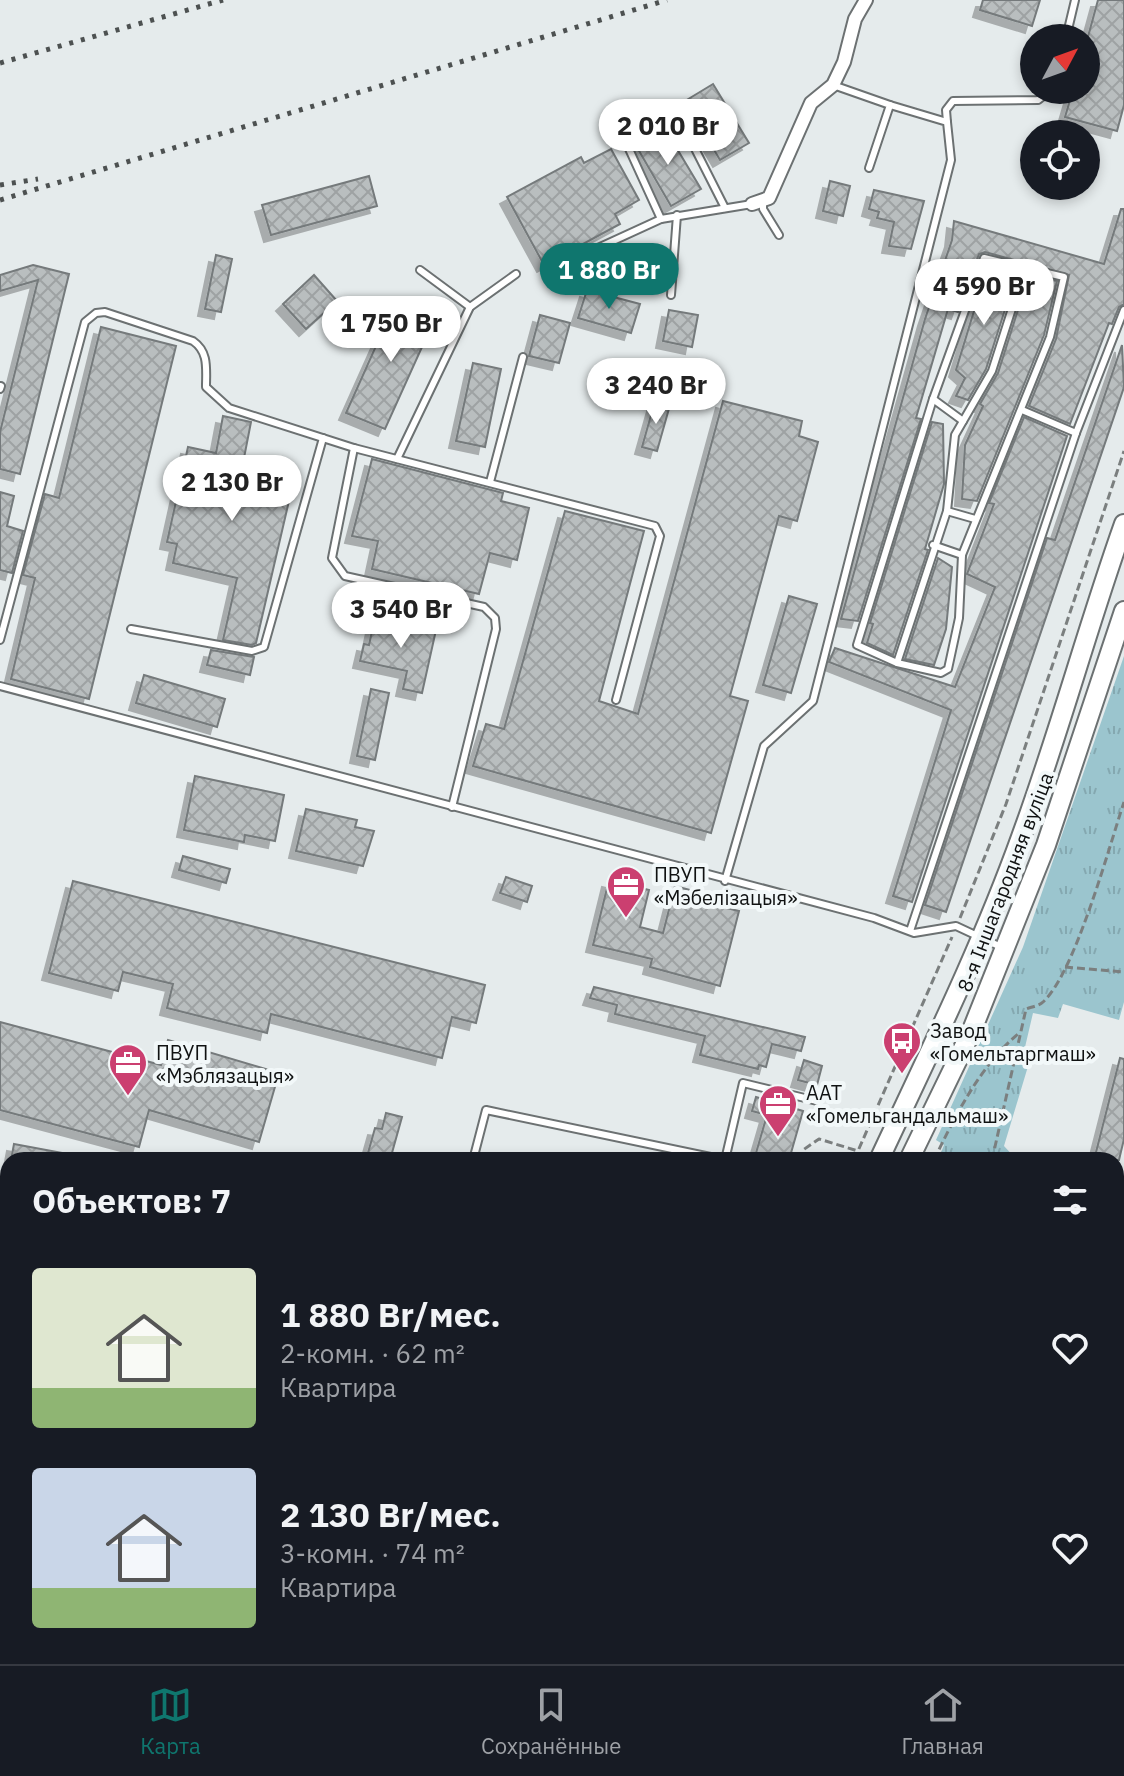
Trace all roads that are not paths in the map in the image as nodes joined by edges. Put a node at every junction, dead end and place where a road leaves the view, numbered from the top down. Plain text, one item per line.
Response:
1 (866, 0) edge
2 (1075, 0) edge
3 (1069, 24) edge
4 (833, 85) junction
5 (1020, 100) edge
6 (890, 105) junction
7 (947, 122) junction
8 (869, 168) dead end
9 (758, 202) junction
10 (725, 208) junction
11 (677, 215) junction
12 (661, 219) junction
13 (779, 235) dead end
14 (1025, 268) junction
15 (552, 269) dead end
16 (420, 270) dead end
17 (516, 274) dead end
18 (671, 295) dead end
19 (470, 307) junction
20 (1124, 310) edge
21 (523, 357) dead end
22 (933, 399) junction
23 (1022, 410) junction
24 (963, 421) junction
25 (1076, 433) junction
26 (323, 438) junction
27 (354, 448) junction
28 (397, 459) junction
29 (490, 482) junction
30 (947, 511) junction
31 (975, 519) junction
32 (1124, 524) edge
33 (933, 545) junction
34 (962, 555) junction
35 (1124, 611) edge
36 (131, 629) dead end
37 (0, 640) edge
38 (897, 663) junction
39 (0, 686) edge
40 (616, 700) dead end
41 (452, 807) junction
42 (725, 881) junction
43 (910, 931) junction
44 (983, 936) junction
45 (1004, 948) junction
46 (817, 1101) dead end
47 (475, 1152) edge
48 (687, 1152) edge
49 (727, 1152) edge
50 (883, 1152) edge
51 (913, 1152) edge

1 - 4 street
2 - 3 lane
4 - 6 lane
4 - 9 street
5 - 7 lane
6 - 7 lane
6 - 8 lane
7 - 42 lane
9 - 10 lane
9 - 13 lane
10 - 11 lane
10 - 12 lane
11 - 12 lane
11 - 18 lane
12 - 15 lane
14 - 22 lane
14 - 23 lane
14 - 24 lane
16 - 19 lane
17 - 19 lane
19 - 28 lane
20 - 25 lane
21 - 29 lane
22 - 24 lane
22 - 38 lane
23 - 25 lane
23 - 31 lane
24 - 30 lane
25 - 43 lane
26 - 27 lane
26 - 36 lane
26 - 37 lane
27 - 28 lane
27 - 41 lane
28 - 29 lane
29 - 40 lane
30 - 31 lane
30 - 33 lane
31 - 34 lane
32 - 44 main road, 8-я Іншагародняя вуліца
33 - 34 lane
33 - 38 lane
34 - 38 lane
35 - 45 main road, 8-я Іншагародняя вуліца
39 - 41 lane
41 - 42 lane
42 - 43 lane
43 - 44 lane
44 - 45 lane
44 - 50 main road, 8-я Іншагародняя вуліца
45 - 51 main road, 8-я Іншагародняя вуліца
46 - 49 lane
47 - 48 lane

